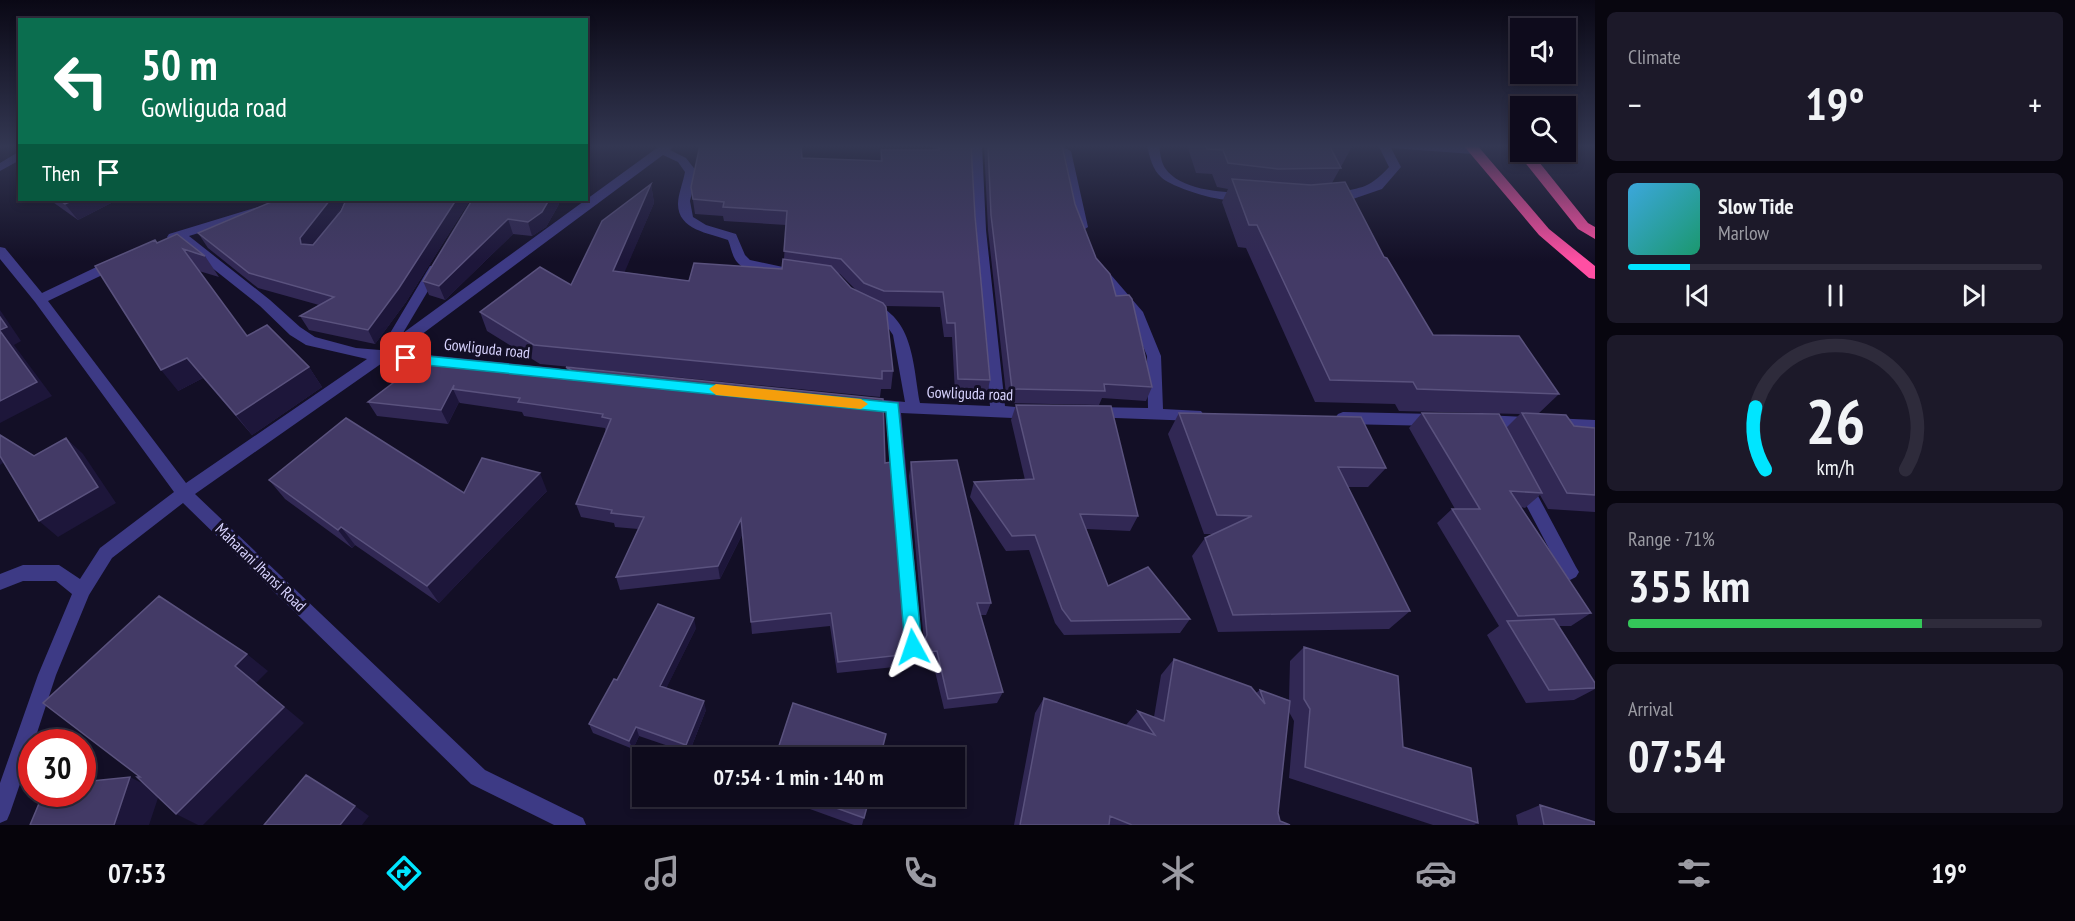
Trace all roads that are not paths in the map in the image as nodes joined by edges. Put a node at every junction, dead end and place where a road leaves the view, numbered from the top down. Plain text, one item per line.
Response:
1 (618, 184) edge
2 (688, 184) edge
3 (978, 184) edge
4 (1072, 184) edge
5 (1180, 184) edge
6 (1380, 184) edge
7 (1502, 184) edge
8 (1549, 184) edge
9 (1252, 198) edge
10 (1320, 199) edge
11 (289, 201) edge
12 (178, 234) junction
13 (1595, 234) edge
14 (1087, 240) edge
15 (157, 244) edge
16 (0, 251) edge
17 (125, 259) edge
18 (442, 259) edge
19 (1096, 261) edge
20 (790, 272) edge
21 (1595, 274) edge
22 (40, 299) junction
23 (856, 302) edge
24 (382, 356) junction
25 (572, 375) edge
26 (845, 402) edge
27 (893, 407) junction
28 (914, 409) junction
29 (998, 412) junction
30 (1054, 413) edge
31 (1077, 413) edge
32 (1156, 414) junction
33 (1216, 416) edge
34 (1323, 418) edge
35 (1490, 421) junction
36 (1595, 426) edge
37 (1501, 441) edge
38 (1517, 472) edge
39 (184, 493) junction
40 (1570, 572) dead end
41 (0, 582) edge
42 (82, 591) junction
43 (913, 647) edge
44 (0, 813) edge
45 (576, 825) edge

1 - 24 street
2 - 20 street
3 - 29 street
4 - 14 street
5 - 9 street
6 - 10 street
7 - 21 highway
8 - 13 highway
11 - 12 street
12 - 15 street
12 - 24 street, Gowliguda road
16 - 22 street, Maharani Jhansi Road
17 - 22 street
18 - 24 street
19 - 32 street
22 - 39 street, Maharani Jhansi Road
23 - 28 street
24 - 25 street, Gowliguda road
24 - 39 street
26 - 27 street, Gowliguda road
27 - 28 street, Gowliguda road
27 - 43 street
28 - 29 street, Gowliguda road
29 - 30 street, Gowliguda road
31 - 32 street
32 - 33 street
34 - 35 street
35 - 36 street
35 - 37 street
38 - 40 street
39 - 42 street
39 - 45 street, Maharani Jhansi Road
41 - 42 street
42 - 44 street

